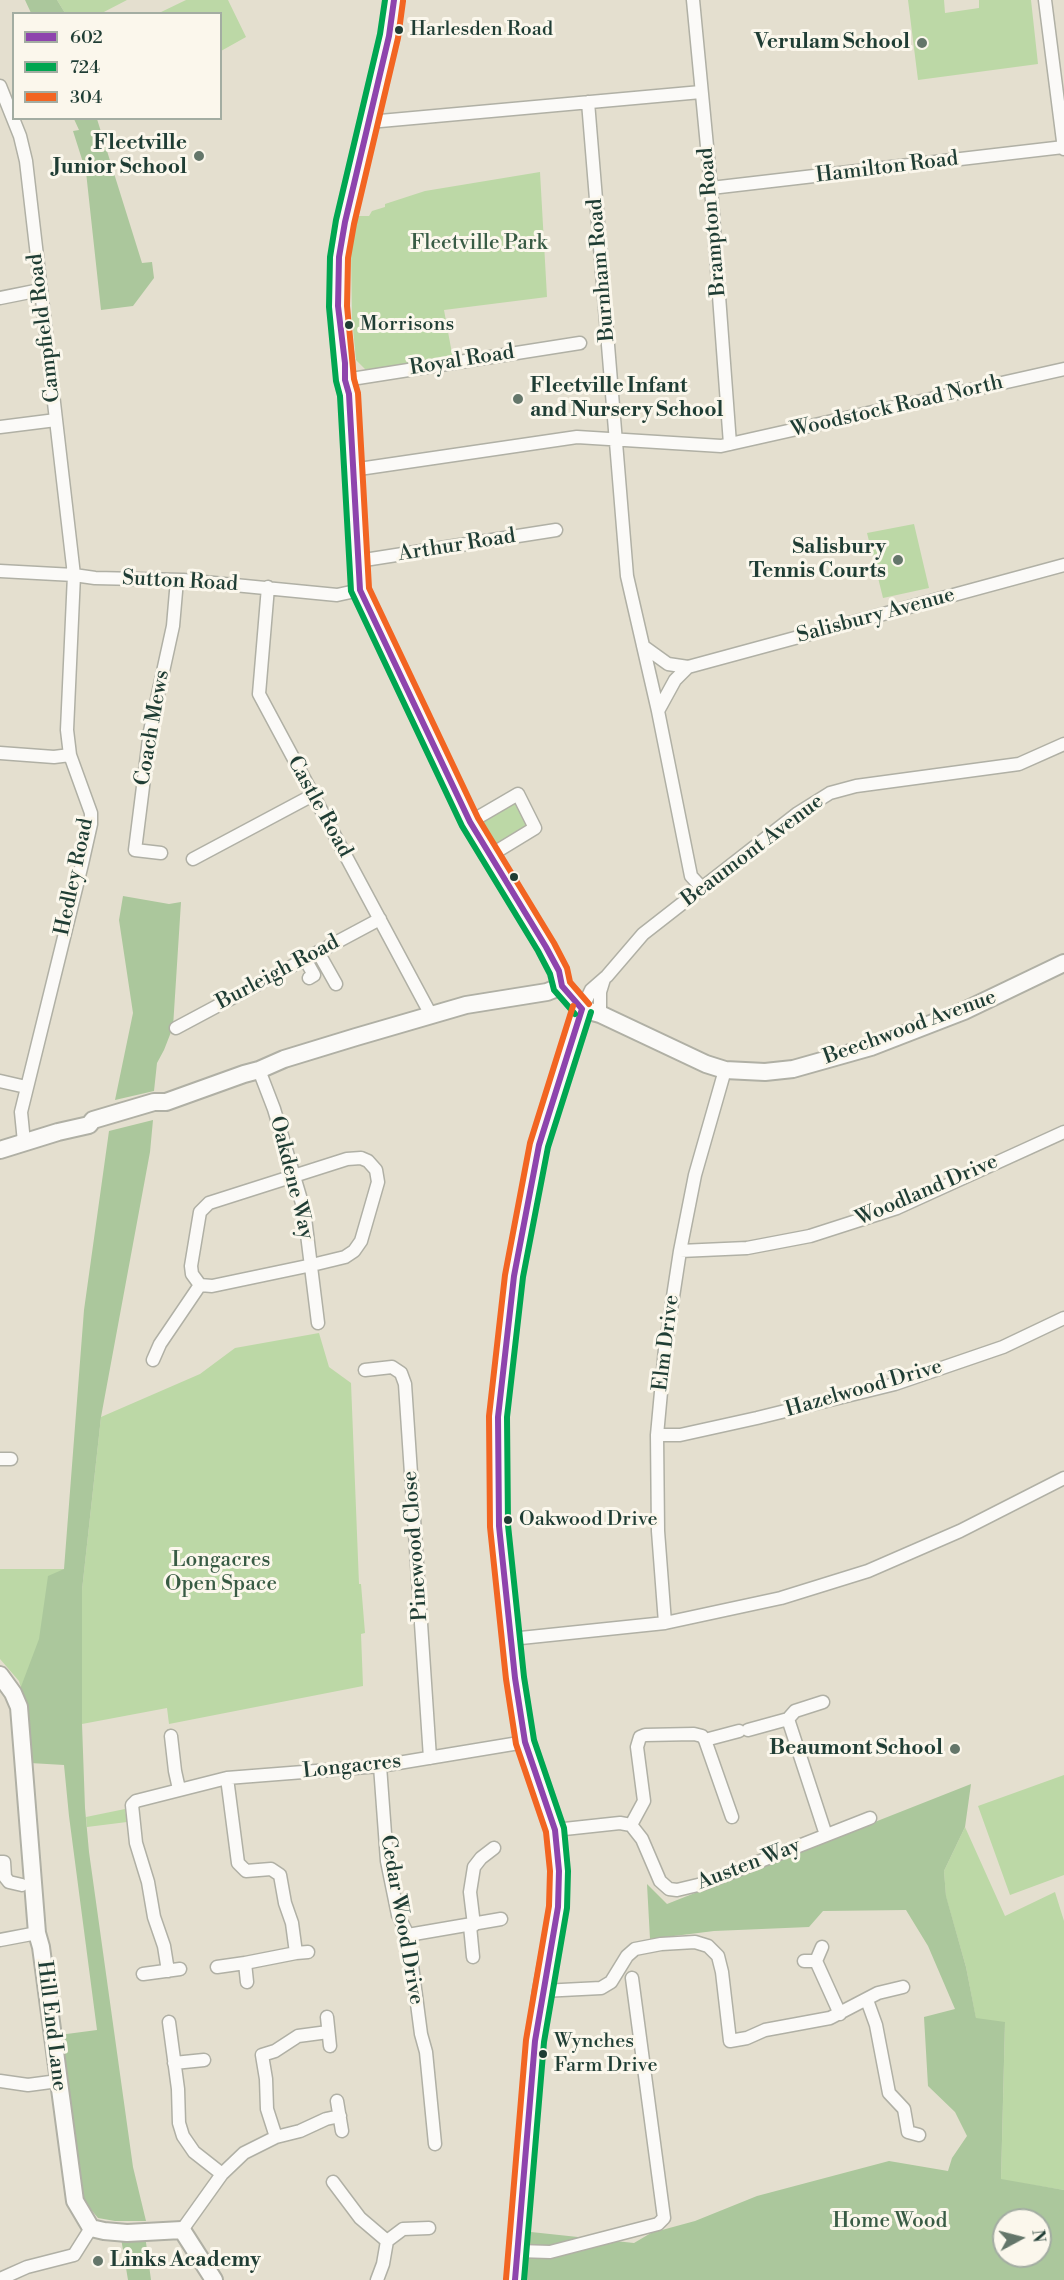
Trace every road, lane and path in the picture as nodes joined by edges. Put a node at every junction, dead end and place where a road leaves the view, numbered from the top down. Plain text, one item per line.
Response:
1 (394, 0) edge
2 (693, 0) edge
3 (1045, 0) edge
4 (0, 86) edge
5 (701, 92) junction
6 (588, 102) junction
7 (12, 117) edge
8 (13, 120) edge
9 (369, 122) junction
10 (1064, 148) edge
11 (711, 188) junction
12 (40, 290) junction
13 (0, 298) edge
14 (580, 343) dead end
15 (1064, 369) edge
16 (345, 380) junction
17 (56, 420) junction
18 (0, 427) edge
19 (616, 439) junction
20 (730, 444) junction
21 (352, 470) junction
22 (556, 531) dead end
23 (358, 561) junction
24 (1064, 566) edge
25 (0, 571) edge
26 (74, 575) junction
27 (177, 580) junction
28 (268, 587) junction
29 (360, 590) junction
30 (643, 646) junction
31 (688, 667) junction
32 (658, 711) junction
33 (1064, 744) edge
34 (0, 753) edge
35 (70, 754) junction
36 (313, 795) junction
37 (470, 822) junction
38 (161, 853) dead end
39 (489, 856) junction
40 (193, 859) dead end
41 (702, 888) junction
42 (380, 919) junction
43 (318, 952) junction
44 (305, 959) junction
45 (1062, 969) edge
46 (607, 976) junction
47 (309, 978) dead end
48 (336, 984) dead end
49 (562, 986) junction
50 (582, 1010) junction
51 (600, 1014) junction
52 (431, 1015) junction
53 (176, 1028) dead end
54 (259, 1070) junction
55 (725, 1070) junction
56 (0, 1081) edge
57 (26, 1087) junction
58 (1064, 1132) edge
59 (24, 1142) junction
60 (0, 1150) edge
61 (294, 1175) junction
62 (680, 1251) junction
63 (312, 1265) junction
64 (200, 1285) junction
65 (1064, 1318) edge
66 (318, 1323) dead end
67 (153, 1360) dead end
68 (365, 1370) dead end
69 (657, 1435) junction
70 (1064, 1478) edge
71 (665, 1623) junction
72 (511, 1639) junction
73 (0, 1675) edge
74 (823, 1702) dead end
75 (788, 1719) junction
76 (171, 1736) dead end
77 (705, 1740) junction
78 (525, 1742) junction
79 (430, 1758) junction
80 (380, 1766) junction
81 (228, 1778) junction
82 (179, 1789) junction
83 (732, 1816) dead end
84 (870, 1818) dead end
85 (632, 1826) junction
86 (555, 1830) junction
87 (826, 1835) junction
88 (494, 1848) dead end
89 (0, 1863) edge
90 (22, 1885) dead end
91 (501, 1919) dead end
92 (472, 1925) junction
93 (37, 1933) junction
94 (408, 1935) junction
95 (0, 1940) edge
96 (822, 1947) dead end
97 (473, 1957) dead end
98 (245, 1964) junction
99 (217, 1967) dead end
100 (143, 1974) dead end
101 (632, 1978) dead end
102 (247, 1982) dead end
103 (903, 1987) dead end
104 (542, 1990) junction
105 (867, 2000) junction
106 (840, 2014) junction
107 (327, 2018) dead end
108 (169, 2022) dead end
109 (328, 2032) junction
110 (330, 2046) dead end
111 (204, 2060) dead end
112 (174, 2063) junction
113 (0, 2081) edge
114 (57, 2081) junction
115 (337, 2101) dead end
116 (340, 2116) junction
117 (342, 2131) dead end
118 (919, 2135) dead end
119 (276, 2137) junction
120 (435, 2144) dead end
121 (222, 2174) junction
122 (333, 2182) dead end
123 (91, 2228) junction
124 (429, 2228) dead end
125 (182, 2230) junction
126 (387, 2241) junction
127 (518, 2250) junction
128 (3, 2273) edge
129 (214, 2280) edge
130 (377, 2280) edge
131 (515, 2280) edge

1 - 9 main road
2 - 5 street, Brampton Road
3 - 10 street
4 - 7 street, Campfield Road
5 - 6 street
5 - 11 street, Brampton Road
6 - 9 street
6 - 19 street, Burnham Road
8 - 12 street, Campfield Road
9 - 16 main road
10 - 11 street, Hamilton Road
11 - 20 street, Brampton Road
12 - 13 street
12 - 17 street, Campfield Road
14 - 16 street, Royal Road
15 - 20 street, Woodstock Road North
16 - 21 main road
17 - 18 street
17 - 26 street, Campfield Road
19 - 20 street, Woodstock Road North
19 - 21 street, Woodstock Road North
19 - 30 street, Burnham Road
21 - 23 main road
22 - 23 street, Arthur Road
23 - 29 main road
24 - 31 street, Salisbury Avenue
25 - 26 street, Sutton Road
26 - 27 street, Sutton Road
26 - 35 street, Hedley Road
27 - 28 street, Sutton Road
27 - 38 street, Coach Mews
28 - 29 street, Sutton Road
28 - 36 street, Castle Road
29 - 37 main road
30 - 31 street
30 - 32 street
31 - 32 street
32 - 41 street
33 - 41 street, Beaumont Avenue
34 - 35 street
35 - 57 street, Hedley Road
36 - 40 street
36 - 42 street, Castle Road
37 - 39 main road
37 - 39 street
39 - 49 main road
41 - 46 street, Beaumont Avenue
42 - 43 street, Burleigh Road
42 - 52 street, Castle Road
43 - 44 street, Burleigh Road
43 - 48 street
44 - 47 street
44 - 53 street, Burleigh Road
45 - 55 street, Beechwood Avenue
46 - 50 street, Beaumont Avenue
46 - 51 street, Beaumont Avenue
49 - 50 main road
49 - 52 street
50 - 51 street, Beechwood Avenue
50 - 72 main road
51 - 55 street, Beechwood Avenue
52 - 54 street
54 - 59 street
54 - 61 street, Oakdene Way
55 - 62 street, Elm Drive
56 - 57 street
57 - 59 street, Hedley Road
58 - 62 street, Woodland Drive
59 - 60 street
61 - 63 street, Oakdene Way
61 - 63 street
61 - 64 street
62 - 69 street, Elm Drive
63 - 64 street
63 - 66 street, Oakdene Way
64 - 67 street
65 - 69 street, Hazelwood Drive
68 - 79 street, Pinewood Close
69 - 71 street, Elm Drive
70 - 71 street
71 - 72 street
72 - 78 main road
73 - 93 street, Hill End Lane
74 - 75 street
75 - 77 street
75 - 87 street
76 - 82 street
77 - 83 street
77 - 85 street
78 - 79 street, Longacres
78 - 86 main road
79 - 80 street, Longacres
80 - 81 street, Longacres
80 - 94 street, Cedar Wood Drive
81 - 82 street, Longacres
81 - 98 street
82 - 100 street, Longacres
84 - 87 street, Austen Way
85 - 86 street
85 - 87 street, Austen Way
86 - 104 main road
88 - 92 street
89 - 90 street
91 - 92 street
92 - 94 street
92 - 97 street
93 - 95 street
93 - 114 street, Hill End Lane
94 - 120 street, Cedar Wood Drive
96 - 106 street
98 - 99 street
98 - 102 street
101 - 127 street
103 - 105 street
104 - 106 street
104 - 127 main road
105 - 106 street
105 - 118 street
107 - 109 street
108 - 112 street
109 - 110 street
109 - 119 street
111 - 112 street
112 - 121 street
113 - 114 street
114 - 123 street, Hill End Lane
115 - 116 street
116 - 117 street
116 - 119 street
119 - 121 street
121 - 125 street
122 - 126 street
123 - 125 street
123 - 128 street
124 - 126 street
125 - 129 street
126 - 130 street
127 - 131 main road

